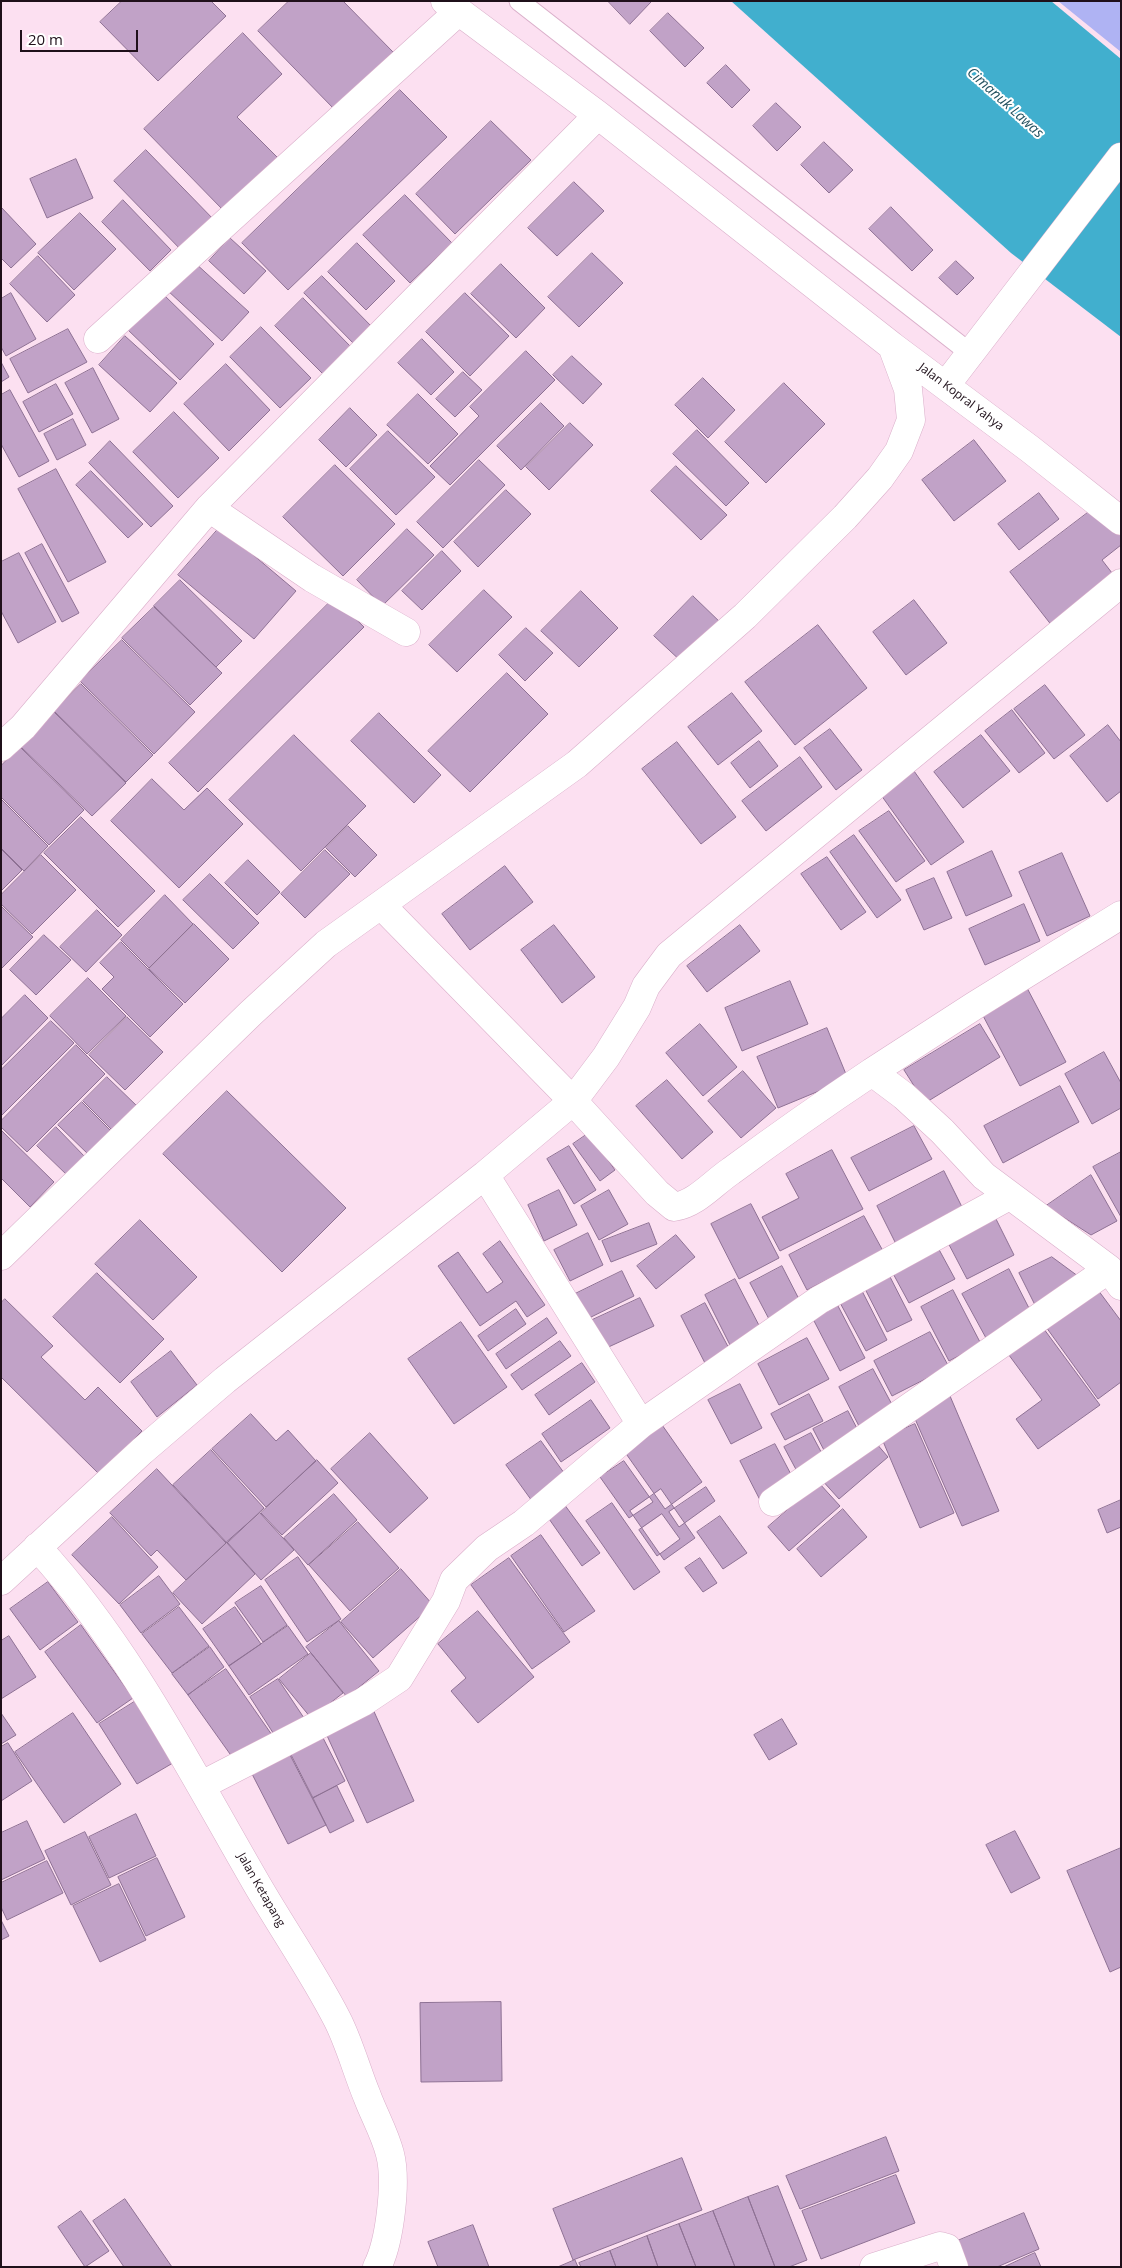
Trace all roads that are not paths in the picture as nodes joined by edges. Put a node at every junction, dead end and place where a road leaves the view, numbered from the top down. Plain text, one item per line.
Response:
1 (519, 1) edge
2 (451, 7) edge
3 (598, 115) junction
4 (1121, 157) edge
5 (98, 340) dead end
6 (892, 346) junction
7 (970, 353) junction
8 (946, 385) junction
9 (210, 508) junction
10 (1121, 520) edge
11 (1121, 583) edge
12 (406, 632) dead end
13 (1, 747) edge
14 (381, 905) junction
15 (1121, 915) edge
16 (872, 1072) junction
17 (573, 1101) junction
18 (485, 1175) junction
19 (1009, 1196) junction
20 (1, 1256) edge
21 (1116, 1274) edge
22 (642, 1424) junction
23 (773, 1502) dead end
24 (38, 1547) junction
25 (1, 1581) edge
26 (202, 1785) junction
27 (377, 2267) edge
28 (874, 2267) edge
29 (954, 2267) edge

1 - 7 lane
2 - 3 street, Jalan Kopral Yahya
2 - 5 street
3 - 6 street, Jalan Kopral Yahya
3 - 9 street
4 - 7 street
6 - 8 street, Jalan Kopral Yahya
6 - 14 street
7 - 8 street
8 - 10 street, Jalan Kopral Yahya
9 - 12 street
9 - 13 street
11 - 17 street
14 - 17 street
14 - 20 street
15 - 16 street
16 - 17 street
16 - 19 street
17 - 18 street
18 - 22 street
18 - 24 street
19 - 21 street
19 - 22 street
21 - 23 street
22 - 26 street
24 - 25 street
24 - 26 street, Jalan Ketapang
26 - 27 street, Jalan Ketapang
28 - 29 street

